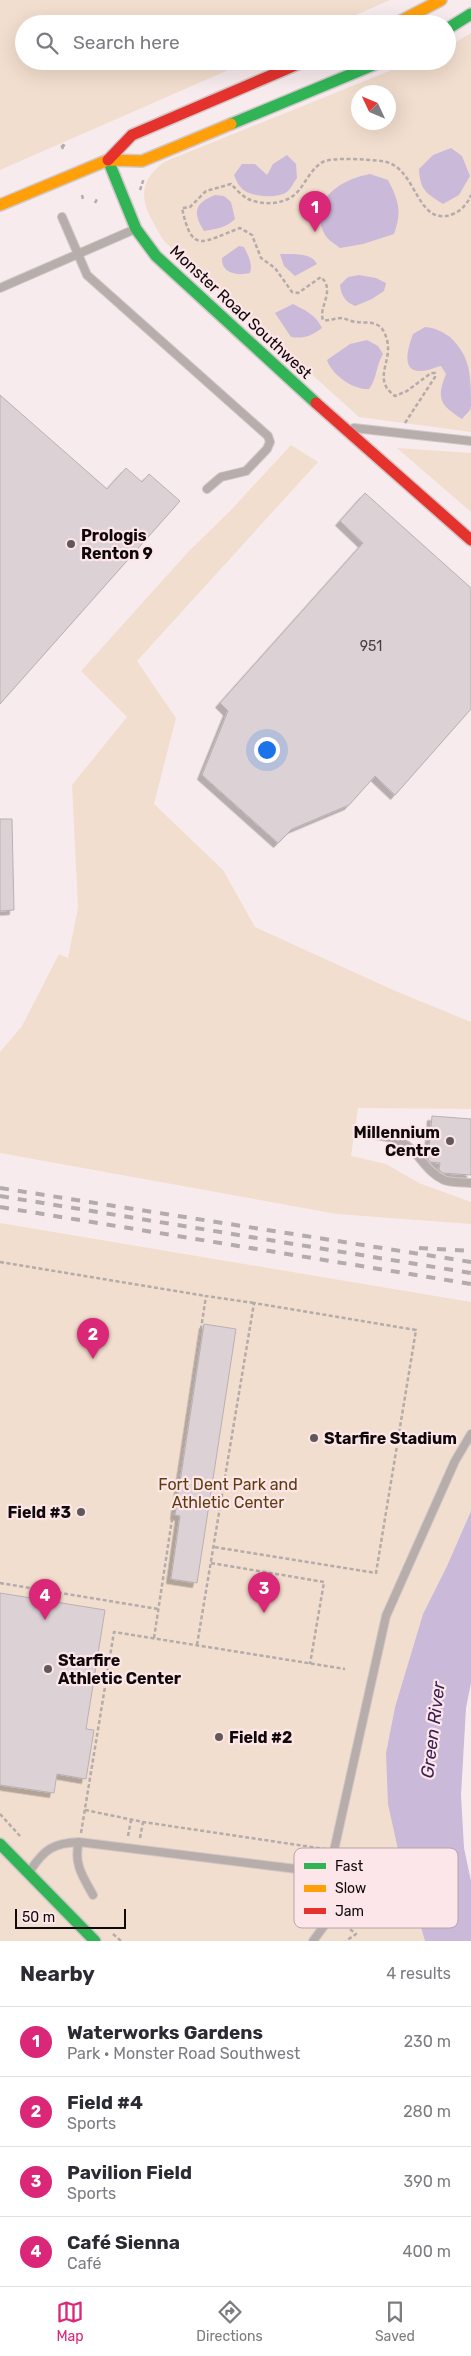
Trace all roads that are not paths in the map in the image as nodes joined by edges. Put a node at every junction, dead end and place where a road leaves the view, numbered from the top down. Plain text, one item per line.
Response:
1 (441, 0) edge
2 (471, 14) edge
3 (412, 15) edge
4 (456, 23) edge
5 (284, 70) edge
6 (361, 70) edge
7 (108, 160) junction
8 (0, 204) edge
9 (62, 217) dead end
10 (136, 228) junction
11 (78, 254) junction
12 (0, 288) edge
13 (342, 427) junction
14 (471, 441) edge
15 (207, 489) dead end
16 (471, 540) edge
17 (366, 1134) dead end
18 (471, 1183) edge
19 (471, 1434) edge
20 (79, 1842) junction
21 (0, 1844) edge
22 (335, 1848) edge
23 (294, 1869) edge
24 (29, 1872) junction
25 (93, 1896) dead end
26 (323, 1928) edge
27 (95, 1941) edge
28 (313, 1941) edge

1 - 3 street
2 - 4 street
5 - 7 street
6 - 7 street
7 - 8 street
7 - 10 street, Monster Road Southwest
9 - 11 lane
10 - 11 lane
10 - 13 street, Monster Road Southwest
11 - 12 lane
11 - 15 lane
13 - 14 lane
13 - 16 street, Monster Road Southwest
17 - 18 lane
19 - 22 lane
20 - 23 lane
20 - 24 lane
20 - 25 lane
21 - 24 street
24 - 27 street
26 - 28 lane

